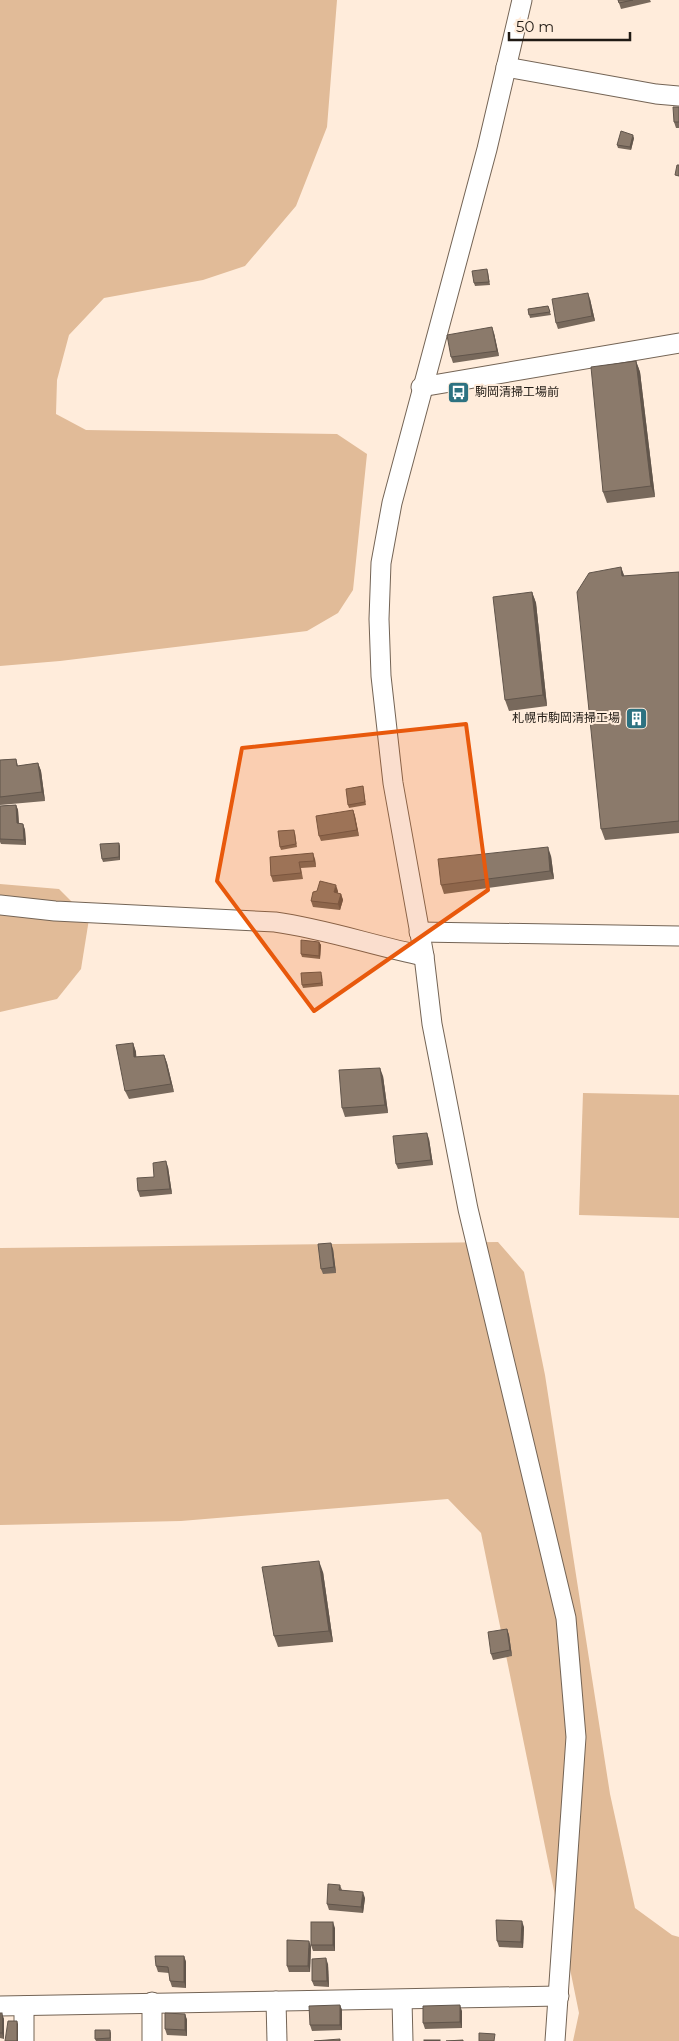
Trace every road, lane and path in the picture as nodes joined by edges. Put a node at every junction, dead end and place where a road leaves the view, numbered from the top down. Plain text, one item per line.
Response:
1 (522, 0) edge
2 (506, 67) junction
3 (679, 96) edge
4 (679, 343) edge
5 (421, 387) junction
6 (0, 906) edge
7 (419, 932) junction
8 (679, 936) edge
9 (424, 956) junction
10 (559, 1996) junction
11 (402, 2000) junction
12 (276, 2001) junction
13 (152, 2002) junction
14 (0, 2006) edge
15 (24, 2006) junction
16 (24, 2041) edge
17 (152, 2041) edge
18 (277, 2041) edge
19 (403, 2041) edge
20 (556, 2041) edge

1 - 2 street
2 - 3 street
2 - 5 street
4 - 5 street
5 - 7 street
6 - 9 street
7 - 8 street
7 - 9 street
9 - 10 street
10 - 11 street
10 - 20 street
11 - 12 street
11 - 19 street
12 - 13 street
12 - 18 street
13 - 15 street
13 - 17 street
14 - 15 street
15 - 16 street

